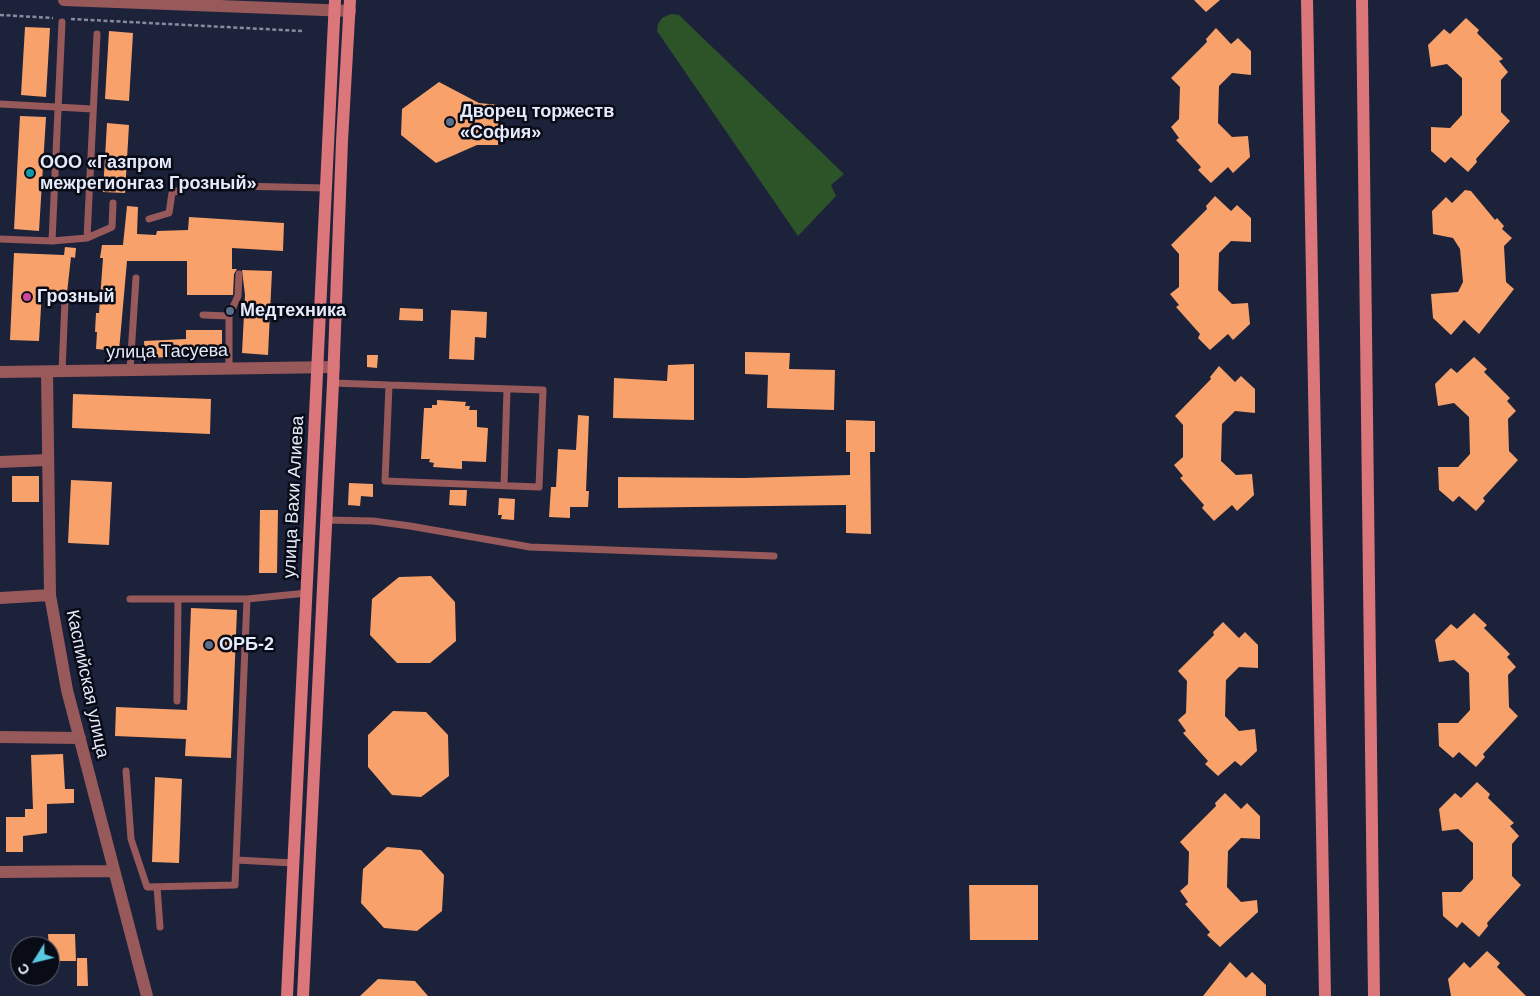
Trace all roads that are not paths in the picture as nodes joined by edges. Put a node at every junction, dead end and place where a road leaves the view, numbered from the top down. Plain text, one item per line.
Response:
1 (64, 0) edge
2 (1307, 0) edge
3 (1362, 0) edge
4 (164, 2) edge
5 (335, 6) edge
6 (350, 6) edge
7 (63, 20) road end
8 (97, 34) dead end
9 (0, 104) edge
10 (58, 107) junction
11 (93, 109) junction
12 (326, 188) junction
13 (113, 203) dead end
14 (149, 219) dead end
15 (87, 238) junction
16 (0, 239) edge
17 (52, 241) junction
18 (239, 274) dead end
19 (136, 278) dead end
20 (65, 301) dead end
21 (203, 315) dead end
22 (229, 316) junction
23 (318, 367) junction
24 (334, 367) junction
25 (229, 368) junction
26 (130, 370) junction
27 (62, 371) junction
28 (0, 372) edge
29 (47, 372) junction
30 (333, 383) junction
31 (389, 385) junction
32 (507, 389) junction
33 (47, 460) junction
34 (0, 462) edge
35 (504, 486) junction
36 (325, 520) junction
37 (774, 556) dead end
38 (307, 593) junction
39 (50, 595) junction
40 (0, 598) edge
41 (130, 599) dead end
42 (178, 599) junction
43 (247, 599) junction
44 (177, 701) dead end
45 (0, 737) edge
46 (80, 738) junction
47 (126, 771) dead end
48 (236, 860) junction
49 (293, 864) junction
50 (113, 871) junction
51 (0, 872) edge
52 (157, 887) junction
53 (160, 927) dead end
54 (147, 996) edge
55 (287, 996) edge
56 (303, 996) edge
57 (1325, 996) edge
58 (1374, 996) edge

1 - 4 street
2 - 57 main road
3 - 58 main road
4 - 5 street
5 - 6 street
5 - 12 main road, улица Вахи Алиева
6 - 24 main road, улица Вахи Алиева
7 - 10 lane
8 - 11 lane
9 - 10 lane
10 - 11 lane
10 - 17 lane
11 - 15 lane
12 - 14 lane
12 - 23 main road, улица Вахи Алиева
13 - 15 lane
15 - 17 lane
16 - 17 lane
18 - 22 lane
19 - 26 lane
20 - 27 lane
21 - 22 lane
22 - 25 lane
23 - 24 street, улица Тасуева
23 - 25 street, улица Тасуева
23 - 38 main road, улица Вахи Алиева
24 - 30 main road, улица Вахи Алиева
25 - 26 street, улица Тасуева
26 - 27 street, улица Тасуева
27 - 29 street, улица Тасуева
28 - 29 street, улица Тасуева
29 - 33 street, Каспийская улица
30 - 31 lane
30 - 36 main road, улица Вахи Алиева
31 - 32 lane
31 - 35 lane
32 - 35 lane
32 - 35 lane
33 - 34 street
33 - 39 street, Каспийская улица
36 - 37 lane
36 - 56 main road, улица Вахи Алиева
38 - 43 lane
38 - 49 main road, улица Вахи Алиева
39 - 40 street
39 - 46 street, Каспийская улица
41 - 42 lane
42 - 43 lane
42 - 44 lane
43 - 48 lane
45 - 46 street
46 - 50 street, Каспийская улица
47 - 52 lane
48 - 49 lane
48 - 52 lane
49 - 55 main road, улица Вахи Алиева
50 - 51 street
50 - 54 street, Каспийская улица
52 - 53 lane

